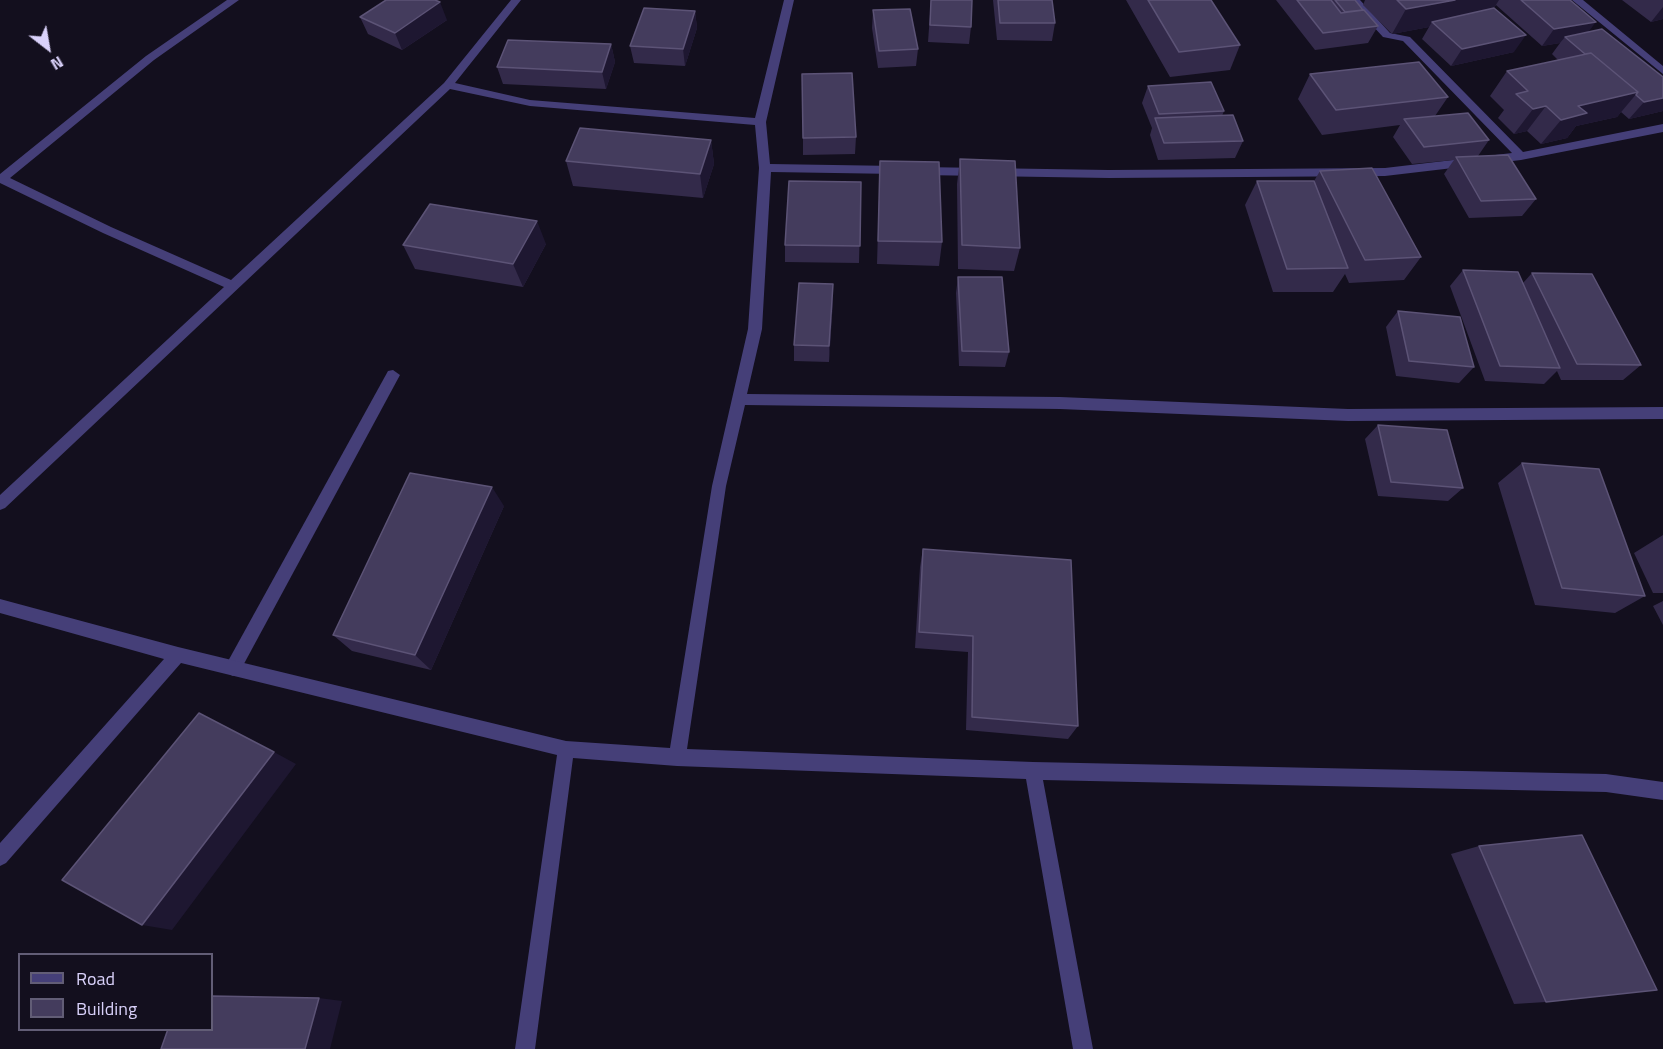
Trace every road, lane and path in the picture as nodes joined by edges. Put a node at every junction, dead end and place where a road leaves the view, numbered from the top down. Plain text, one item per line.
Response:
1 (234, 0) edge
2 (516, 0) edge
3 (789, 0) edge
4 (1354, 0) edge
5 (1577, 0) edge
6 (1663, 71) edge
7 (448, 85) junction
8 (760, 122) junction
9 (1663, 128) edge
10 (1521, 156) junction
11 (765, 168) junction
12 (0, 178) edge
13 (233, 286) junction
14 (393, 375) dead end
15 (739, 399) junction
16 (1663, 413) edge
17 (0, 504) edge
18 (0, 606) edge
19 (178, 655) junction
20 (233, 668) junction
21 (566, 749) junction
22 (677, 757) junction
23 (1033, 771) junction
24 (1663, 791) edge
25 (0, 857) edge
26 (525, 1049) edge
27 (1083, 1049) edge

1 - 12 street
2 - 7 street
3 - 8 street
4 - 10 street
5 - 6 street
7 - 8 street
7 - 13 street
8 - 11 street
9 - 10 street
10 - 11 street
11 - 15 street
12 - 13 street
13 - 17 street
14 - 20 street
15 - 16 street
15 - 22 street
18 - 19 street
19 - 20 street
19 - 25 street
20 - 21 street
21 - 22 street
21 - 26 street
22 - 23 street
23 - 24 street
23 - 27 street

